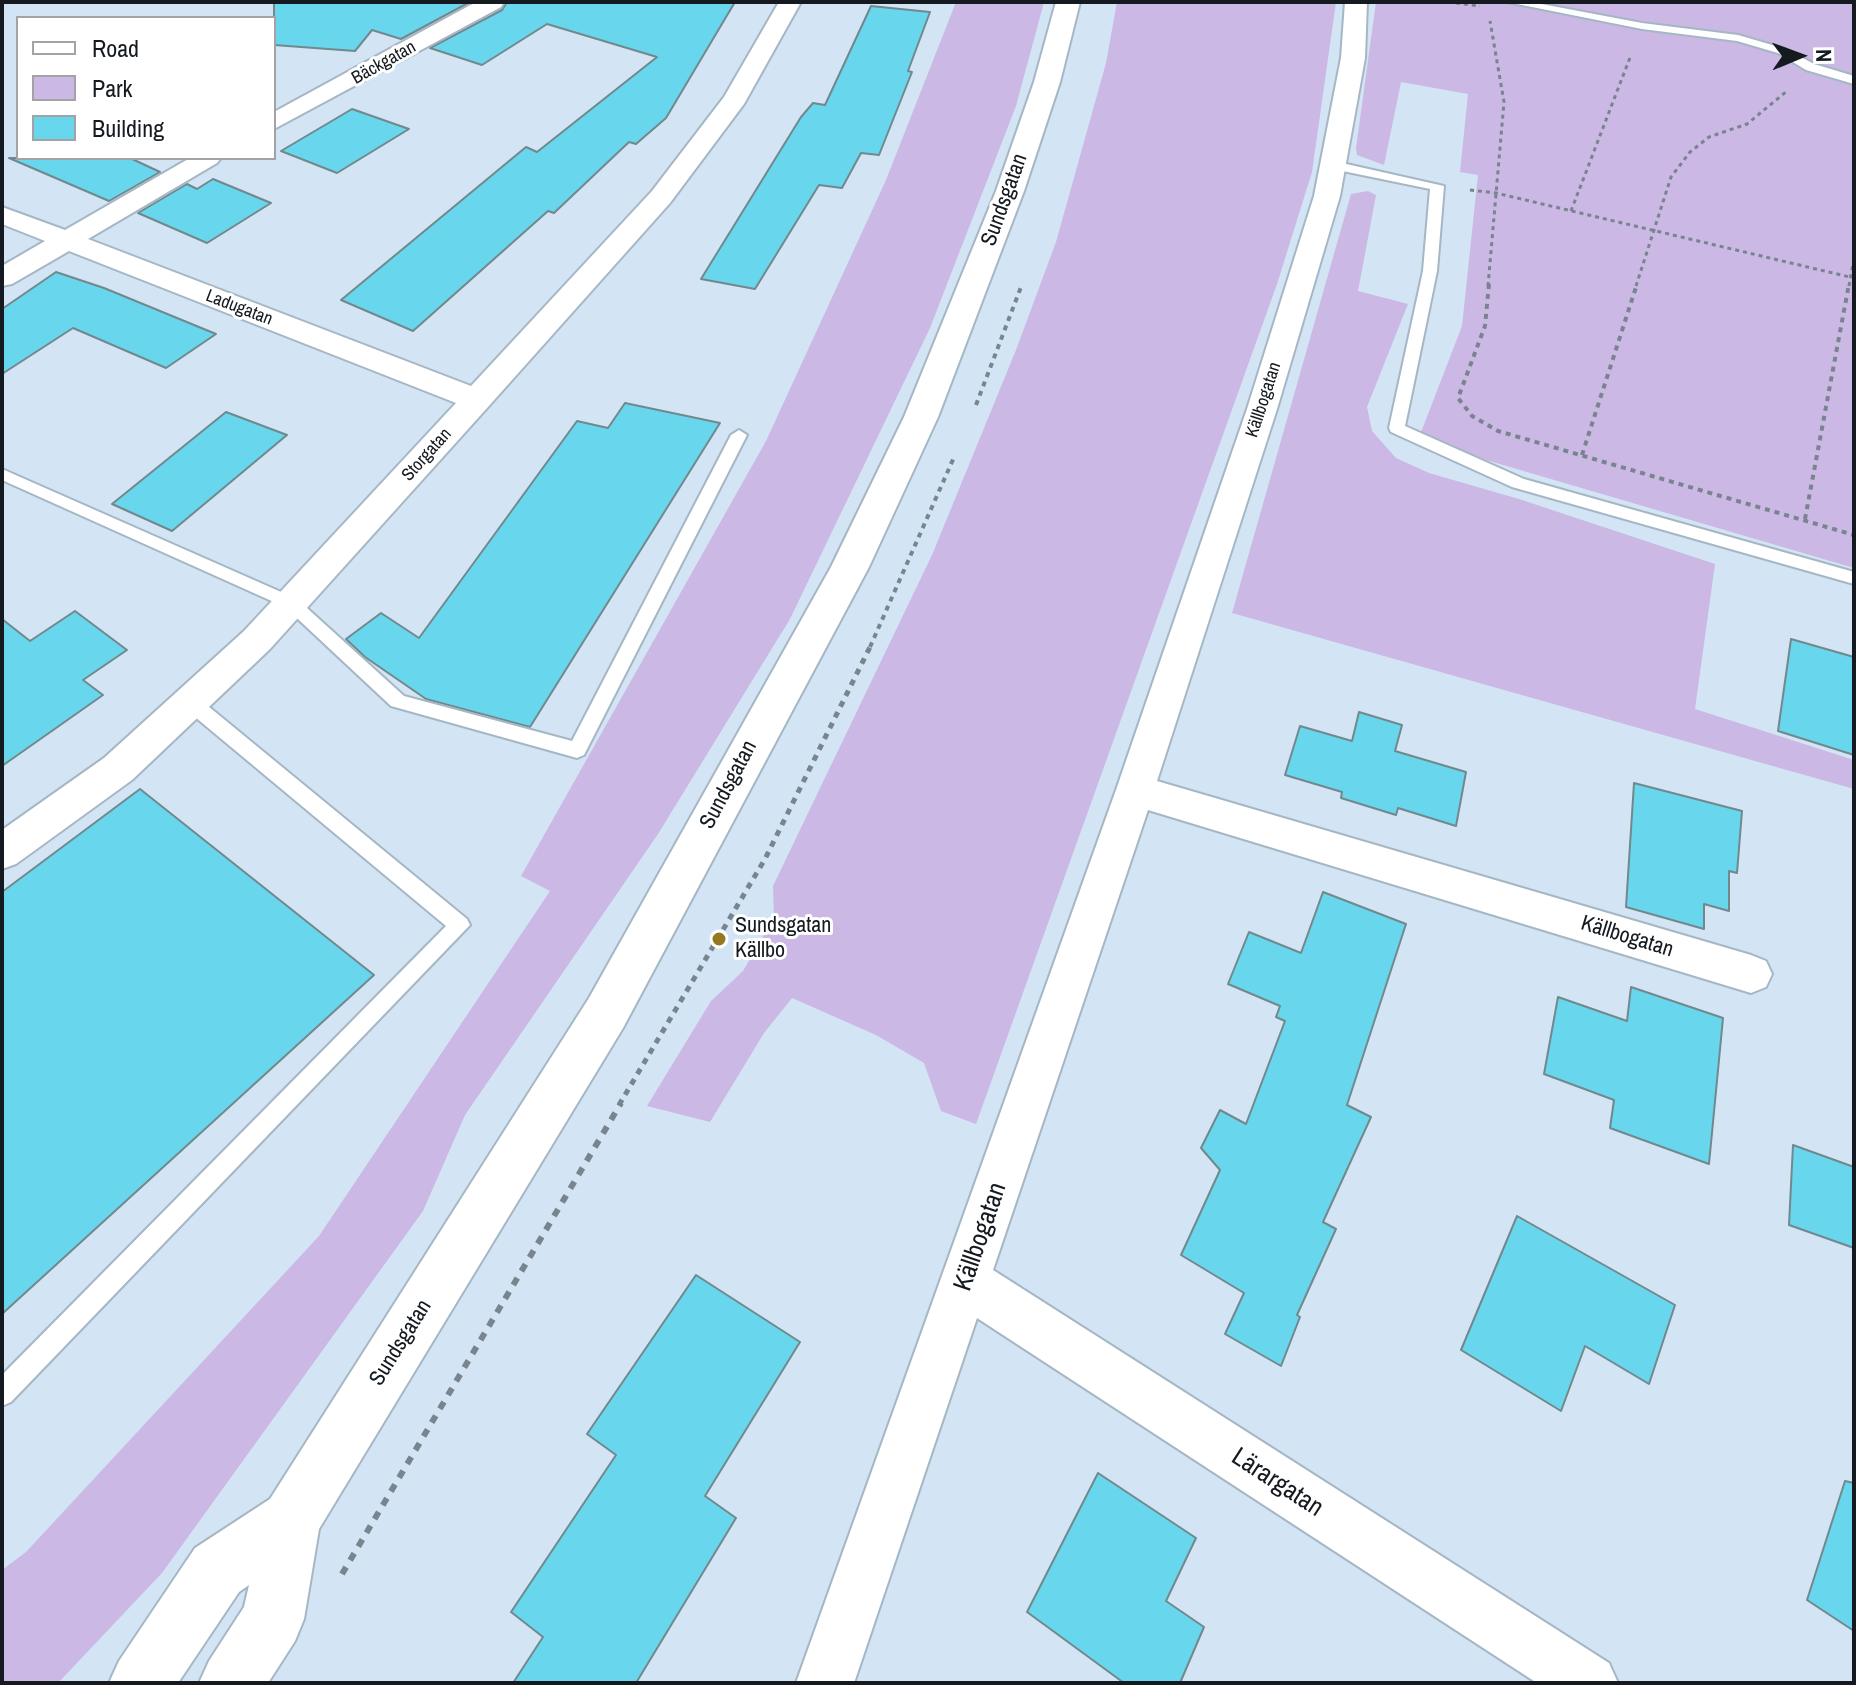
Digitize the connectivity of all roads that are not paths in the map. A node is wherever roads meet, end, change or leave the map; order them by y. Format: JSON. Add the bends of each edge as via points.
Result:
{"nodes":[{"id":1,"x":493,"y":2,"type":"edge"},
{"id":2,"x":790,"y":2,"type":"edge"},
{"id":3,"x":1068,"y":2,"type":"edge"},
{"id":4,"x":1356,"y":2,"type":"edge"},
{"id":5,"x":1513,"y":2,"type":"edge"},
{"id":6,"x":1854,"y":80,"type":"edge"},
{"id":7,"x":276,"y":121,"type":"edge"},
{"id":8,"x":205,"y":160,"type":"edge"},
{"id":9,"x":1333,"y":165,"type":"junction"},
{"id":10,"x":2,"y":215,"type":"edge"},
{"id":11,"x":65,"y":241,"type":"junction"},
{"id":12,"x":2,"y":278,"type":"edge"},
{"id":13,"x":477,"y":400,"type":"junction"},
{"id":14,"x":739,"y":435,"type":"dead end"},
{"id":15,"x":2,"y":474,"type":"edge"},
{"id":16,"x":1854,"y":578,"type":"edge"},
{"id":17,"x":291,"y":603,"type":"junction"},
{"id":18,"x":190,"y":702,"type":"junction"},
{"id":19,"x":1135,"y":790,"type":"junction"},
{"id":20,"x":2,"y":852,"type":"edge"},
{"id":21,"x":1751,"y":974,"type":"dead end"},
{"id":22,"x":966,"y":1282,"type":"junction"},
{"id":23,"x":2,"y":1393,"type":"edge"},
{"id":24,"x":291,"y":1520,"type":"junction"},
{"id":25,"x":141,"y":1683,"type":"edge"},
{"id":26,"x":231,"y":1683,"type":"edge"},
{"id":27,"x":825,"y":1683,"type":"edge"},
{"id":28,"x":1589,"y":1683,"type":"edge"}],
"edges":[{"from":1,"to":7,"type":"street","name":"Bäckgatan"},
{"from":2,"to":13,"type":"street","name":"Storgatan","via":[[735,99],[661,197]]},
{"from":3,"to":24,"type":"main road","name":"Sundsgatan","via":[[1010,191],[921,417],[850,567],[606,1013]]},
{"from":4,"to":9,"type":"street","name":"Källbogatan","via":[[1353,58]]},
{"from":5,"to":6,"type":"lane","via":[[1738,38]]},
{"from":8,"to":11,"type":"street"},
{"from":9,"to":16,"type":"lane","via":[[1437,186],[1430,271],[1397,428],[1518,483]]},
{"from":9,"to":19,"type":"street","name":"Källbogatan","via":[[1262,409]]},
{"from":10,"to":11,"type":"street","name":"Ladugatan"},
{"from":11,"to":12,"type":"street"},
{"from":11,"to":13,"type":"street","name":"Ladugatan"},
{"from":13,"to":17,"type":"street","name":"Storgatan"},
{"from":14,"to":17,"type":"lane","via":[[577,750],[398,701]]},
{"from":15,"to":17,"type":"lane"},
{"from":17,"to":18,"type":"street","name":"Storgatan"},
{"from":18,"to":20,"type":"street","name":"Storgatan","via":[[118,769]]},
{"from":18,"to":23,"type":"lane","via":[[460,925]]},
{"from":19,"to":21,"type":"street","name":"Källbogatan"},
{"from":19,"to":22,"type":"street","name":"Källbogatan"},
{"from":22,"to":27,"type":"street","name":"Källbogatan"},
{"from":22,"to":28,"type":"street","name":"Lärargatan"},
{"from":24,"to":25,"type":"main road","name":"Sundsgatan","via":[[217,1570]]},
{"from":24,"to":26,"type":"main road","name":"Sundsgatan","via":[[273,1619]]}]}
